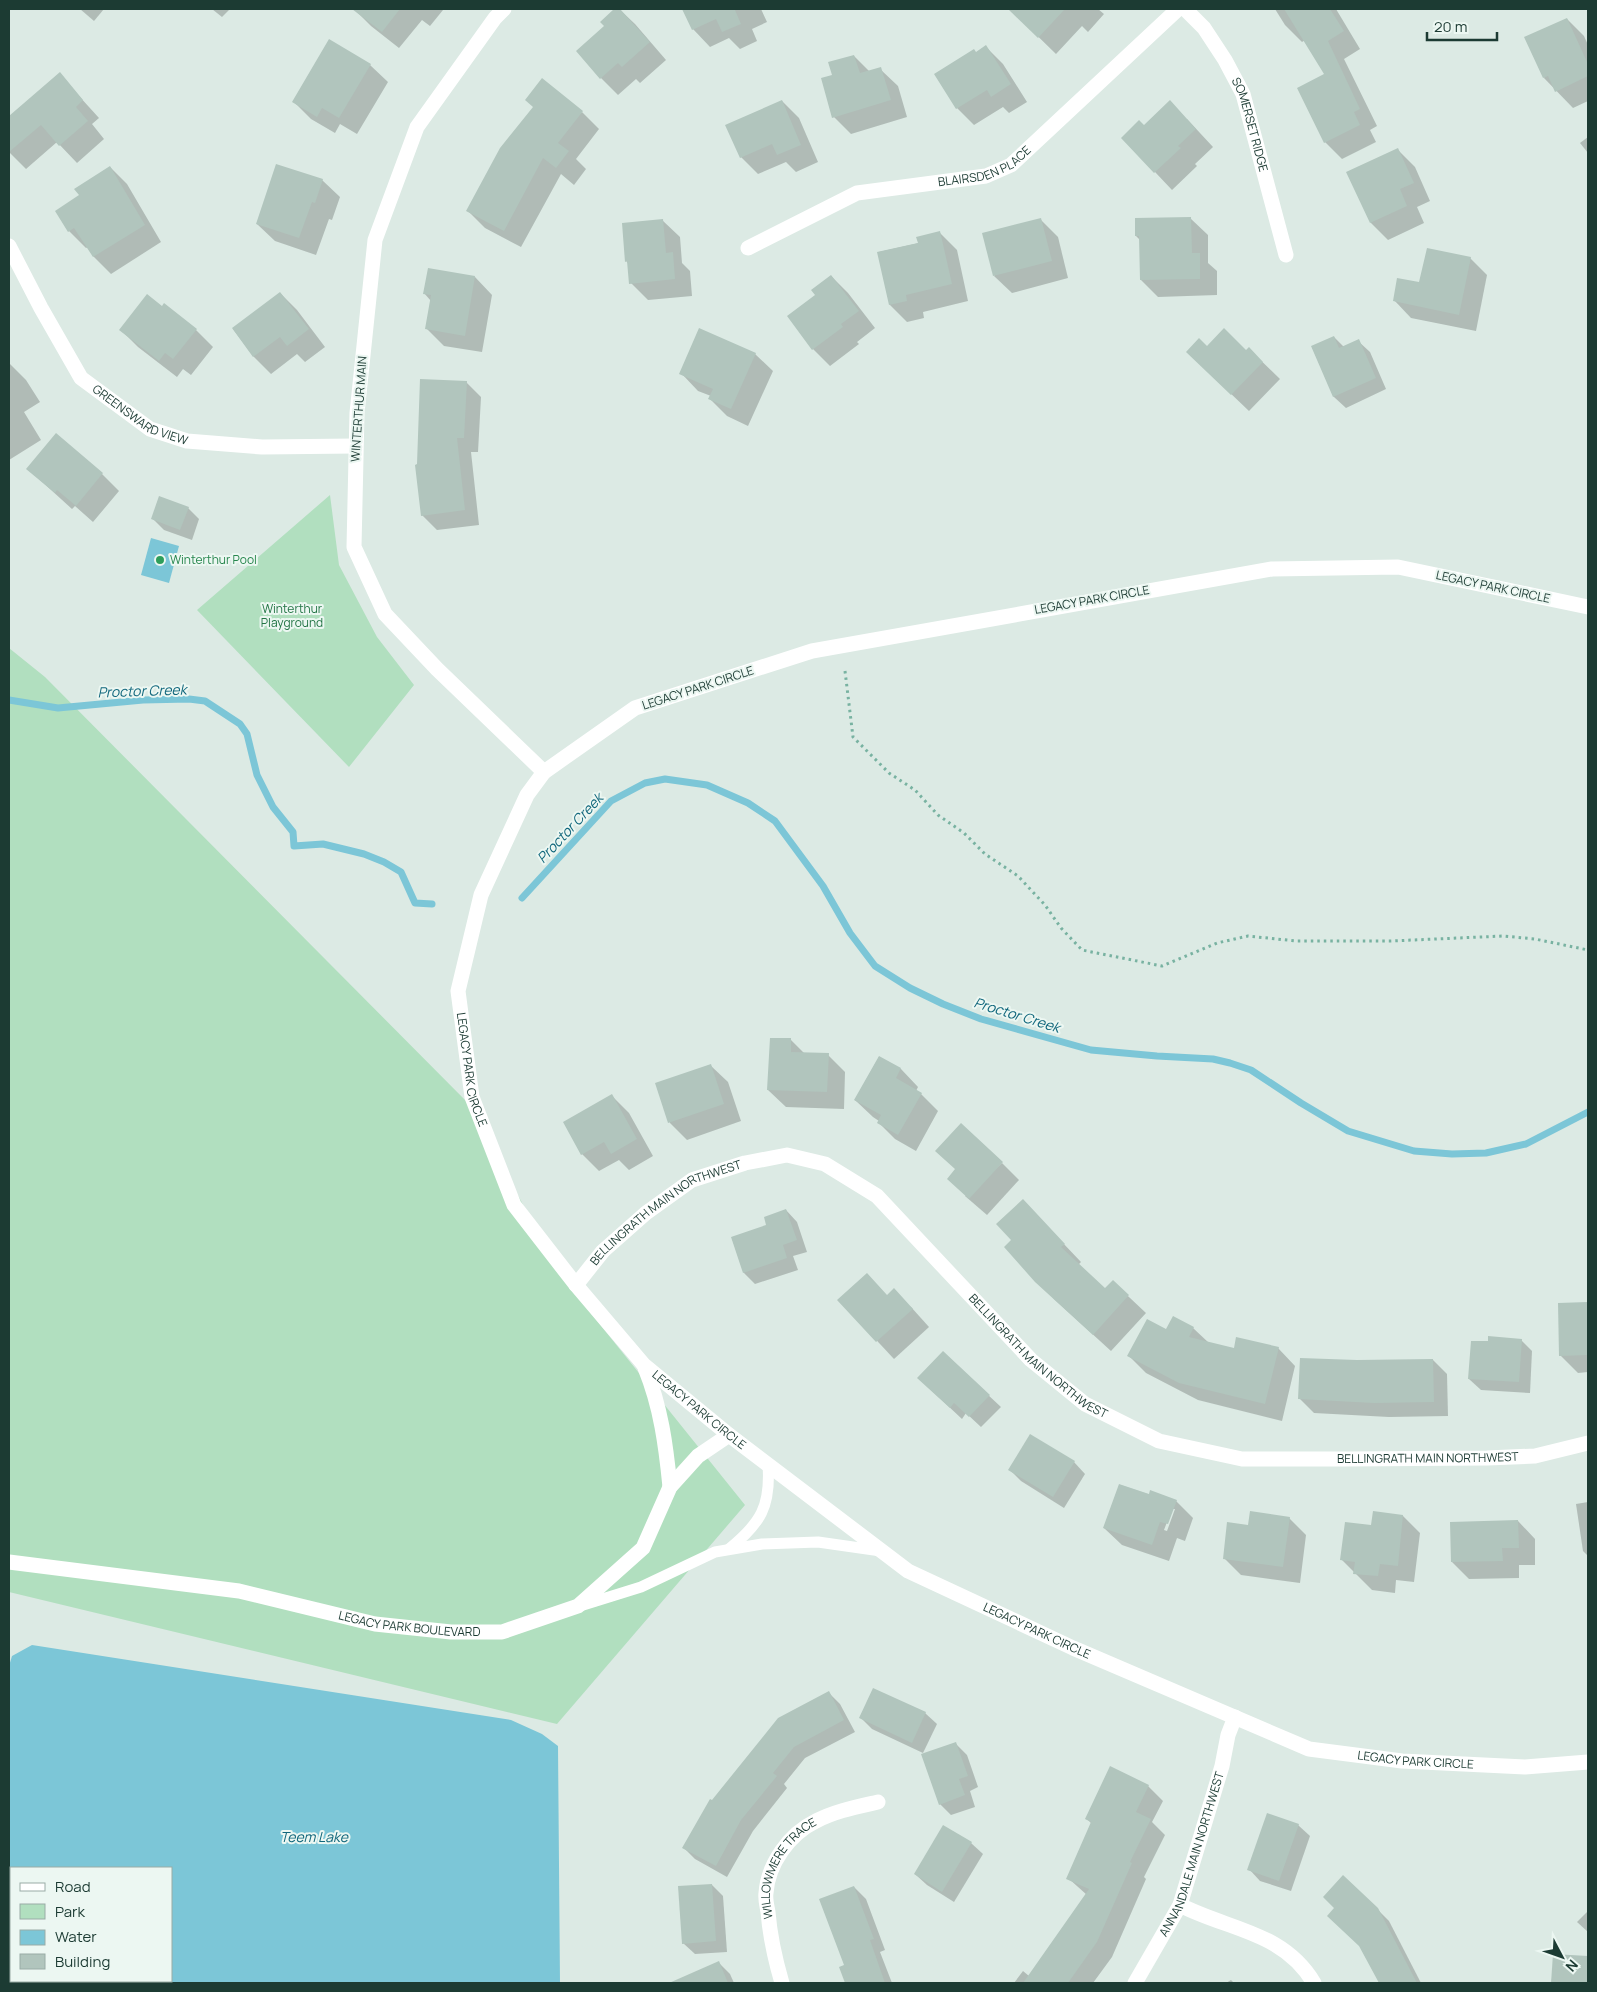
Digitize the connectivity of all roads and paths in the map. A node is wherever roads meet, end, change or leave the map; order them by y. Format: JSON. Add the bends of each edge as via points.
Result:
{"nodes":[{"id":1,"x":504,"y":9,"type":"edge"},
{"id":2,"x":1178,"y":9,"type":"edge"},
{"id":3,"x":1186,"y":9,"type":"edge"},
{"id":4,"x":9,"y":246,"type":"edge"},
{"id":5,"x":748,"y":248,"type":"dead end"},
{"id":6,"x":1286,"y":255,"type":"dead end"},
{"id":7,"x":355,"y":446,"type":"junction"},
{"id":8,"x":1588,"y":608,"type":"edge"},
{"id":9,"x":844,"y":672,"type":"dead end"},
{"id":10,"x":544,"y":772,"type":"junction"},
{"id":11,"x":1588,"y":950,"type":"edge"},
{"id":12,"x":576,"y":1285,"type":"junction"},
{"id":13,"x":644,"y":1365,"type":"junction"},
{"id":14,"x":729,"y":1435,"type":"junction"},
{"id":15,"x":1588,"y":1443,"type":"edge"},
{"id":16,"x":768,"y":1464,"type":"junction"},
{"id":17,"x":670,"y":1487,"type":"junction"},
{"id":18,"x":728,"y":1550,"type":"junction"},
{"id":19,"x":881,"y":1551,"type":"junction"},
{"id":20,"x":9,"y":1562,"type":"edge"},
{"id":21,"x":578,"y":1606,"type":"junction"},
{"id":22,"x":1235,"y":1717,"type":"junction"},
{"id":23,"x":1588,"y":1762,"type":"edge"},
{"id":24,"x":878,"y":1802,"type":"dead end"},
{"id":25,"x":1180,"y":1906,"type":"junction"},
{"id":26,"x":782,"y":1983,"type":"edge"},
{"id":27,"x":1135,"y":1983,"type":"edge"},
{"id":28,"x":1314,"y":1983,"type":"edge"}],
"edges":[{"from":1,"to":7,"type":"street","name":"WINTERTHUR MAIN","via":[[417,127],[375,240]]},
{"from":2,"to":5,"type":"street","name":"BLAIRSDEN PLACE","via":[[1011,165],[986,176],[857,194]]},
{"from":3,"to":6,"type":"street","name":"SOMERSET RIDGE","via":[[1204,28],[1243,94]]},
{"from":4,"to":7,"type":"street","name":"GREENSWARD VIEW","via":[[82,378],[150,429],[187,441],[252,446]]},
{"from":7,"to":10,"type":"street","name":"WINTERTHUR MAIN","via":[[354,547],[385,614]]},
{"from":8,"to":10,"type":"street","name":"LEGACY PARK CIRCLE","via":[[1398,567],[1272,569],[812,651],[635,708]]},
{"from":9,"to":11,"type":"path","via":[[853,737],[889,773],[915,790],[938,815],[964,833],[985,854],[1018,876],[1082,950],[1162,966],[1217,943],[1248,936],[1296,941],[1391,941],[1503,936]]},
{"from":10,"to":12,"type":"street","name":"LEGACY PARK CIRCLE","via":[[527,795],[481,895],[458,991],[472,1097],[514,1205]]},
{"from":12,"to":13,"type":"street","name":"LEGACY PARK CIRCLE"},
{"from":12,"to":15,"type":"street","name":"BELLINGRATH MAIN NORTHWEST","via":[[603,1251],[646,1213],[692,1180],[745,1163],[787,1155],[825,1164],[877,1196],[1031,1360],[1085,1404],[1159,1441],[1242,1459],[1535,1456]]},
{"from":13,"to":14,"type":"street","name":"LEGACY PARK CIRCLE"},
{"from":13,"to":17,"type":"street","via":[[665,1437]]},
{"from":14,"to":16,"type":"street","name":"LEGACY PARK CIRCLE"},
{"from":14,"to":17,"type":"street","name":"LEGACY PARK BOULEVARD","via":[[698,1456]]},
{"from":16,"to":18,"type":"lane","via":[[767,1501],[746,1535]]},
{"from":16,"to":19,"type":"street","name":"LEGACY PARK CIRCLE"},
{"from":17,"to":21,"type":"street","name":"LEGACY PARK BOULEVARD","via":[[643,1548]]},
{"from":18,"to":19,"type":"lane","via":[[762,1544],[818,1542]]},
{"from":18,"to":21,"type":"lane","via":[[715,1552],[641,1587]]},
{"from":19,"to":22,"type":"street","name":"LEGACY PARK CIRCLE","via":[[908,1571],[1072,1648]]},
{"from":20,"to":21,"type":"street","name":"LEGACY PARK BOULEVARD","via":[[239,1591],[375,1624],[450,1632],[502,1632]]},
{"from":22,"to":23,"type":"street","name":"LEGACY PARK CIRCLE","via":[[1309,1749],[1402,1761],[1525,1767]]},
{"from":22,"to":25,"type":"street","name":"ANNANDALE MAIN NORTHWEST"},
{"from":24,"to":26,"type":"street","name":"WILLOWMERE TRACE","via":[[842,1810],[814,1821],[788,1842],[779,1854],[766,1894],[771,1945]]},
{"from":25,"to":27,"type":"street","name":"ANNANDALE MAIN NORTHWEST"},
{"from":25,"to":28,"type":"street","via":[[1247,1930],[1292,1955]]}]}
